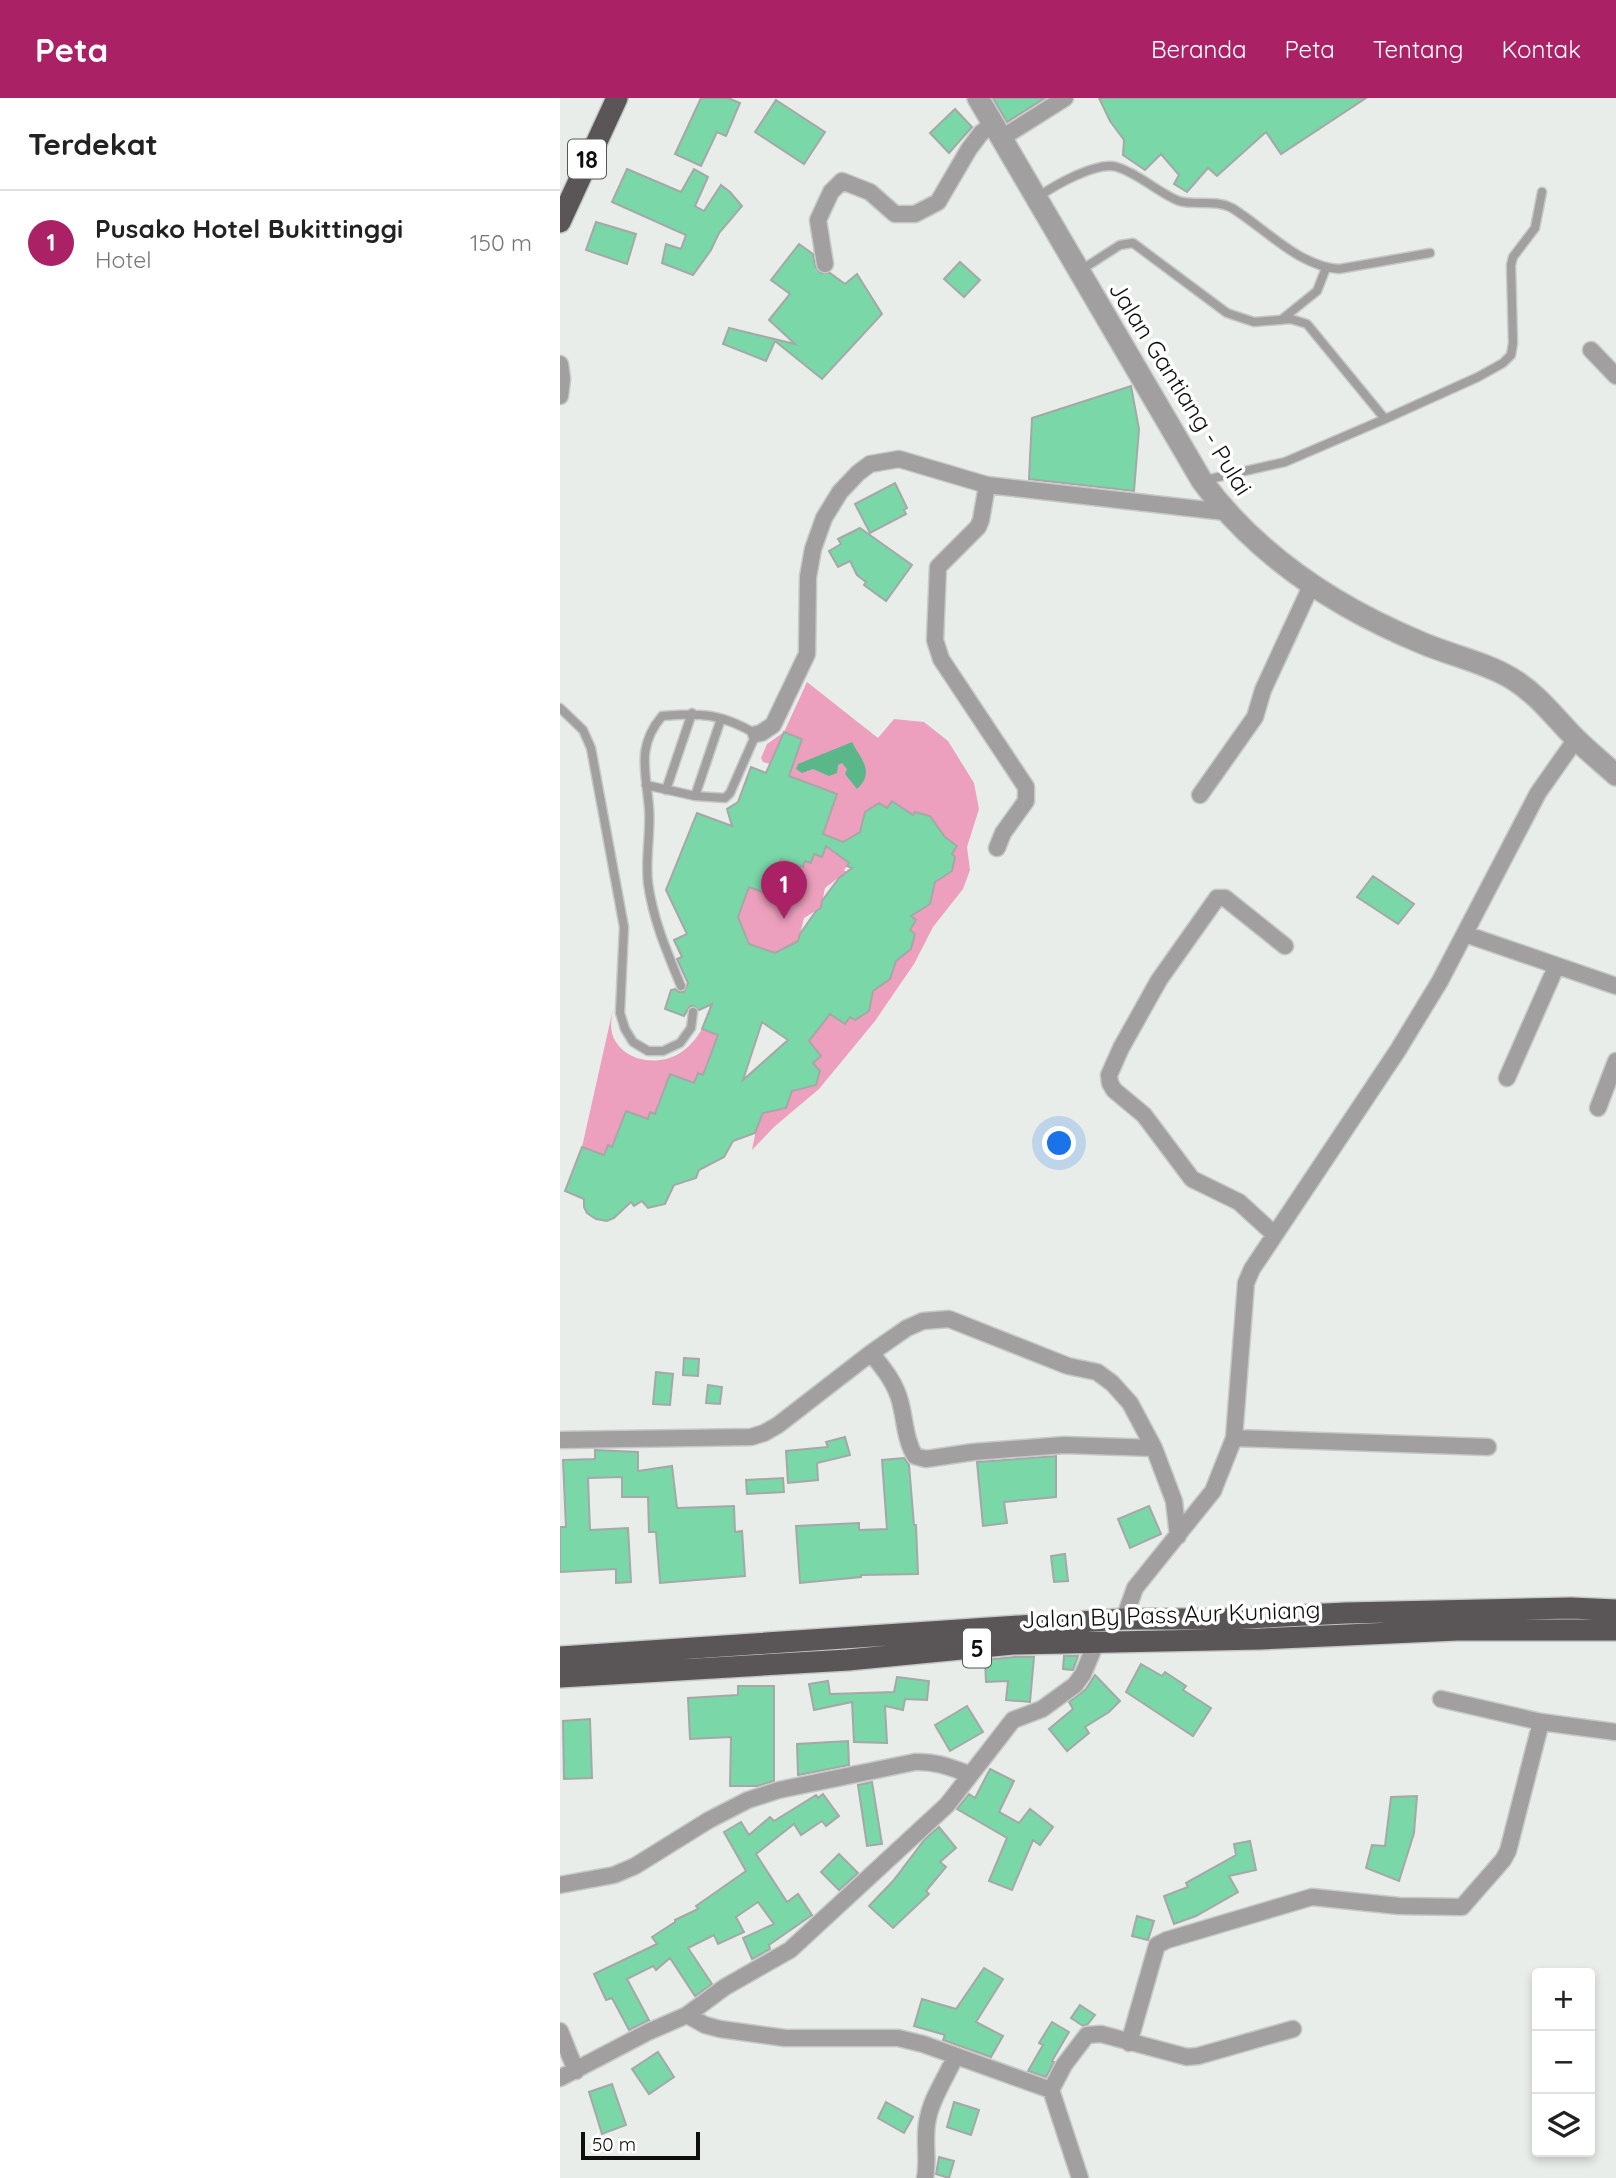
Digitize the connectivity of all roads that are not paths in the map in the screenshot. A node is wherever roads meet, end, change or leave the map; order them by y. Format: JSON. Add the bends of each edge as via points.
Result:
{"nodes":[{"id":1,"x":617,"y":98,"type":"edge"},
{"id":2,"x":978,"y":98,"type":"edge"},
{"id":3,"x":1065,"y":98,"type":"edge"},
{"id":4,"x":996,"y":132,"type":"junction"},
{"id":5,"x":1542,"y":192,"type":"dead end"},
{"id":6,"x":1036,"y":198,"type":"junction"},
{"id":7,"x":560,"y":222,"type":"edge"},
{"id":8,"x":1430,"y":253,"type":"dead end"},
{"id":9,"x":825,"y":264,"type":"dead end"},
{"id":10,"x":1326,"y":268,"type":"junction"},
{"id":11,"x":1078,"y":271,"type":"junction"},
{"id":12,"x":1281,"y":320,"type":"junction"},
{"id":13,"x":1591,"y":350,"type":"dead end"},
{"id":14,"x":560,"y":364,"type":"edge"},
{"id":15,"x":1616,"y":376,"type":"edge"},
{"id":16,"x":560,"y":396,"type":"edge"},
{"id":17,"x":1385,"y":419,"type":"junction"},
{"id":18,"x":1202,"y":481,"type":"junction"},
{"id":19,"x":987,"y":485,"type":"junction"},
{"id":20,"x":1225,"y":513,"type":"junction"},
{"id":21,"x":1312,"y":584,"type":"junction"},
{"id":22,"x":560,"y":708,"type":"edge"},
{"id":23,"x":692,"y":713,"type":"junction"},
{"id":24,"x":721,"y":719,"type":"junction"},
{"id":25,"x":756,"y":733,"type":"junction"},
{"id":26,"x":1576,"y":739,"type":"junction"},
{"id":27,"x":1616,"y":775,"type":"edge"},
{"id":28,"x":646,"y":785,"type":"junction"},
{"id":29,"x":666,"y":790,"type":"junction"},
{"id":30,"x":1200,"y":795,"type":"dead end"},
{"id":31,"x":695,"y":796,"type":"junction"},
{"id":32,"x":997,"y":848,"type":"dead end"},
{"id":33,"x":1465,"y":934,"type":"junction"},
{"id":34,"x":1285,"y":946,"type":"dead end"},
{"id":35,"x":1556,"y":967,"type":"junction"},
{"id":36,"x":681,"y":986,"type":"dead end"},
{"id":37,"x":1616,"y":986,"type":"edge"},
{"id":38,"x":693,"y":1012,"type":"dead end"},
{"id":39,"x":1616,"y":1061,"type":"edge"},
{"id":40,"x":1507,"y":1078,"type":"dead end"},
{"id":41,"x":1598,"y":1108,"type":"dead end"},
{"id":42,"x":1274,"y":1234,"type":"junction"},
{"id":43,"x":871,"y":1353,"type":"junction"},
{"id":44,"x":1234,"y":1438,"type":"junction"},
{"id":45,"x":560,"y":1440,"type":"edge"},
{"id":46,"x":1488,"y":1447,"type":"dead end"},
{"id":47,"x":1154,"y":1448,"type":"junction"},
{"id":48,"x":1178,"y":1536,"type":"junction"},
{"id":49,"x":1616,"y":1610,"type":"edge"},
{"id":50,"x":1346,"y":1613,"type":"junction"},
{"id":51,"x":1124,"y":1619,"type":"junction"},
{"id":52,"x":1392,"y":1623,"type":"junction"},
{"id":53,"x":1616,"y":1630,"type":"edge"},
{"id":54,"x":1344,"y":1636,"type":"junction"},
{"id":55,"x":1096,"y":1643,"type":"junction"},
{"id":56,"x":865,"y":1648,"type":"junction"},
{"id":57,"x":560,"y":1657,"type":"edge"},
{"id":58,"x":560,"y":1677,"type":"edge"},
{"id":59,"x":1441,"y":1699,"type":"dead end"},
{"id":60,"x":1541,"y":1721,"type":"junction"},
{"id":61,"x":1616,"y":1732,"type":"edge"},
{"id":62,"x":969,"y":1774,"type":"junction"},
{"id":63,"x":560,"y":1885,"type":"edge"},
{"id":64,"x":687,"y":2015,"type":"junction"},
{"id":65,"x":1293,"y":2029,"type":"dead end"},
{"id":66,"x":560,"y":2031,"type":"edge"},
{"id":67,"x":1129,"y":2043,"type":"junction"},
{"id":68,"x":956,"y":2057,"type":"junction"},
{"id":69,"x":576,"y":2071,"type":"junction"},
{"id":70,"x":560,"y":2078,"type":"edge"},
{"id":71,"x":1051,"y":2090,"type":"junction"},
{"id":72,"x":925,"y":2178,"type":"edge"},
{"id":73,"x":1080,"y":2178,"type":"edge"}],
"edges":[{"from":1,"to":7,"type":"highway","number":"18"},
{"from":2,"to":4,"type":"street","name":"Jalan Gantiang - Pulai"},
{"from":3,"to":4,"type":"street"},
{"from":4,"to":6,"type":"street","name":"Jalan Gantiang - Pulai"},
{"from":4,"to":9,"type":"street","via":[[981,133],[938,202],[915,214],[895,214],[870,192],[842,180],[818,220]]},
{"from":5,"to":17,"type":"lane","via":[[1535,228],[1511,265],[1511,355],[1478,377]]},
{"from":6,"to":10,"type":"lane","via":[[1057,184],[1100,167],[1116,166],[1180,201],[1220,202]]},
{"from":6,"to":11,"type":"street","name":"Jalan Gantiang - Pulai"},
{"from":8,"to":10,"type":"lane"},
{"from":10,"to":12,"type":"lane","via":[[1317,290]]},
{"from":11,"to":12,"type":"lane","via":[[1120,245],[1133,243],[1227,313],[1254,321]]},
{"from":11,"to":18,"type":"street","name":"Jalan Gantiang - Pulai"},
{"from":12,"to":17,"type":"lane","via":[[1307,324]]},
{"from":13,"to":15,"type":"street"},
{"from":14,"to":16,"type":"street"},
{"from":17,"to":18,"type":"lane","via":[[1285,462]]},
{"from":18,"to":20,"type":"street","name":"Jalan Gantiang - Pulai"},
{"from":19,"to":20,"type":"street"},
{"from":19,"to":25,"type":"street","via":[[900,459],[870,464],[840,492],[813,549],[807,654],[773,725]]},
{"from":19,"to":32,"type":"street","via":[[978,527],[939,567],[936,640],[941,659],[1026,787],[1026,801]]},
{"from":20,"to":21,"type":"street","name":"Jalan Gantiang - Pulai","via":[[1262,549]]},
{"from":21,"to":26,"type":"street","name":"Jalan Gantiang - Pulai","via":[[1421,643],[1508,676],[1535,694]]},
{"from":21,"to":30,"type":"street","via":[[1255,717]]},
{"from":22,"to":38,"type":"lane","via":[[583,730],[591,748],[624,927],[620,1013],[625,1029],[632,1042],[648,1051],[663,1051],[680,1044],[691,1028]]},
{"from":23,"to":24,"type":"lane"},
{"from":23,"to":28,"type":"lane","via":[[662,716],[652,727],[645,747]]},
{"from":23,"to":29,"type":"lane"},
{"from":24,"to":25,"type":"lane"},
{"from":24,"to":31,"type":"lane"},
{"from":25,"to":31,"type":"lane","via":[[730,793],[717,799]]},
{"from":26,"to":27,"type":"street","name":"Jalan Gantiang - Pulai"},
{"from":26,"to":33,"type":"street","via":[[1538,793]]},
{"from":28,"to":29,"type":"lane"},
{"from":28,"to":36,"type":"lane","via":[[648,882],[658,934]]},
{"from":29,"to":31,"type":"lane"},
{"from":33,"to":35,"type":"street"},
{"from":33,"to":42,"type":"street","via":[[1398,1051]]},
{"from":34,"to":42,"type":"street","via":[[1225,898],[1217,898],[1159,980],[1109,1075],[1114,1090],[1144,1115],[1192,1179],[1239,1202]]},
{"from":35,"to":37,"type":"street"},
{"from":35,"to":40,"type":"street"},
{"from":39,"to":41,"type":"street"},
{"from":42,"to":44,"type":"street","via":[[1246,1283]]},
{"from":43,"to":45,"type":"street","via":[[778,1425],[758,1435]]},
{"from":43,"to":47,"type":"street","via":[[923,1321],[949,1319],[1068,1366],[1097,1372],[1130,1403]]},
{"from":43,"to":47,"type":"street","via":[[893,1381],[910,1449],[926,1460],[1064,1445]]},
{"from":44,"to":46,"type":"street"},
{"from":44,"to":48,"type":"street","via":[[1213,1491]]},
{"from":47,"to":48,"type":"street","via":[[1174,1501]]},
{"from":48,"to":51,"type":"street","via":[[1135,1588]]},
{"from":49,"to":52,"type":"highway","name":"Jalan By Pass Aur Kuniang","via":[[1571,1608]]},
{"from":50,"to":51,"type":"highway","name":"Jalan By Pass Aur Kuniang","number":"5"},
{"from":50,"to":52,"type":"highway","name":"Jalan By Pass Aur Kuniang","number":"5"},
{"from":50,"to":54,"type":"highway"},
{"from":51,"to":56,"type":"highway","name":"Jalan By Pass Aur Kuniang","number":"5","via":[[963,1628]]},
{"from":52,"to":53,"type":"highway","name":"Jalan By Pass Aur Kuniang","via":[[1457,1630]]},
{"from":52,"to":54,"type":"highway","name":"Jalan By Pass Aur Kuniang","number":"5"},
{"from":54,"to":55,"type":"highway","name":"Jalan By Pass Aur Kuniang","number":"5"},
{"from":55,"to":56,"type":"highway","name":"Jalan By Pass Aur Kuniang","number":"5"},
{"from":55,"to":62,"type":"street","via":[[1075,1685],[1042,1709],[1013,1720]]},
{"from":56,"to":57,"type":"highway","name":"Jalan By Pass Aur Kuniang","number":"5"},
{"from":56,"to":58,"type":"highway","name":"Jalan By Pass Aur Kuniang","number":"5"},
{"from":59,"to":60,"type":"street"},
{"from":60,"to":61,"type":"street"},
{"from":60,"to":67,"type":"street","via":[[1508,1851],[1462,1907],[1312,1897],[1167,1940],[1157,1945]]},
{"from":62,"to":63,"type":"street","via":[[944,1764],[915,1762],[779,1790],[709,1820],[635,1866],[614,1875]]},
{"from":62,"to":64,"type":"street","via":[[947,1805],[798,1944]]},
{"from":64,"to":68,"type":"street","via":[[720,2029],[785,2038],[898,2038]]},
{"from":64,"to":69,"type":"street"},
{"from":65,"to":67,"type":"street","via":[[1187,2057]]},
{"from":66,"to":69,"type":"street"},
{"from":67,"to":71,"type":"street","via":[[1101,2034],[1087,2035]]},
{"from":68,"to":71,"type":"street"},
{"from":68,"to":72,"type":"street","via":[[928,2115]]},
{"from":69,"to":70,"type":"street"},
{"from":71,"to":73,"type":"street"}]}
